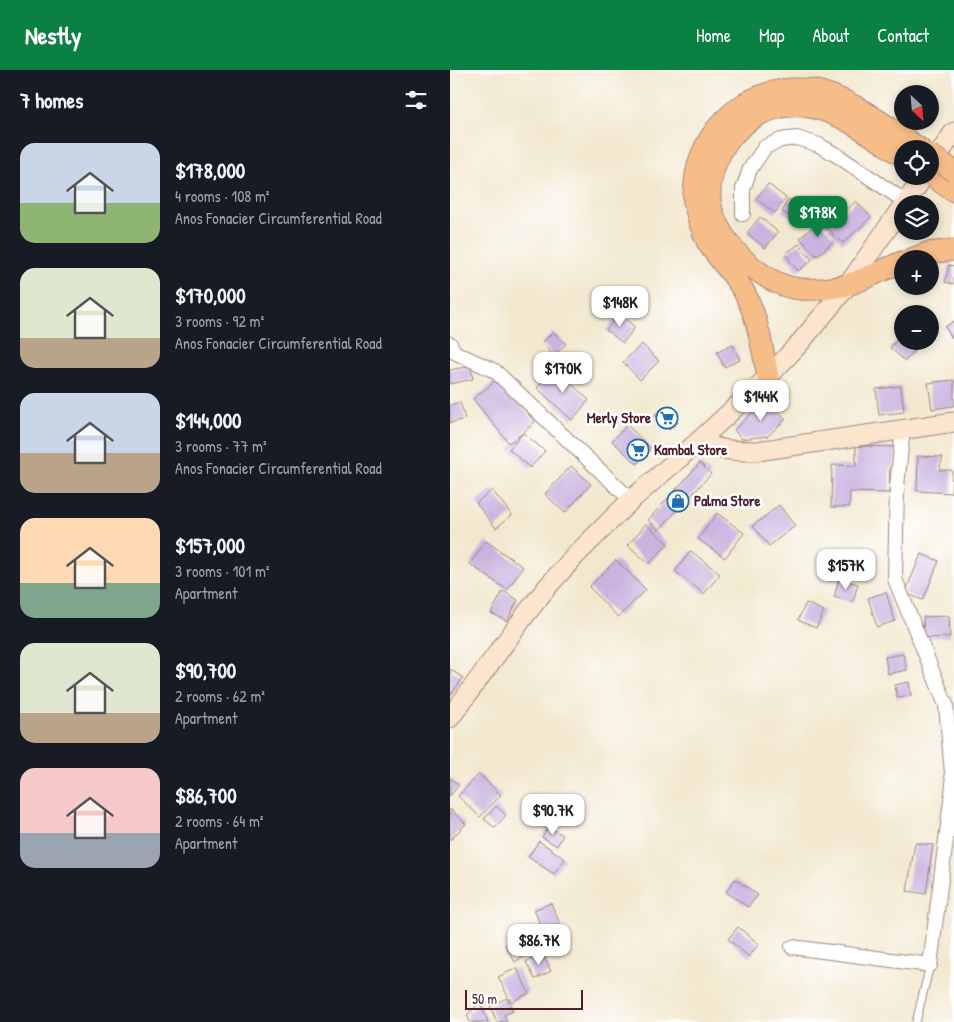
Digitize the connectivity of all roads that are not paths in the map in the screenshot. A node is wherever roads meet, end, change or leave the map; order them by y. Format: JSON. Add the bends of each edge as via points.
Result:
{"nodes":[{"id":1,"x":954,"y":132,"type":"edge"},
{"id":2,"x":902,"y":140,"type":"edge"},
{"id":3,"x":939,"y":154,"type":"edge"},
{"id":4,"x":939,"y":163,"type":"edge"},
{"id":5,"x":954,"y":171,"type":"edge"},
{"id":6,"x":939,"y":181,"type":"edge"},
{"id":7,"x":954,"y":191,"type":"edge"},
{"id":8,"x":894,"y":197,"type":"edge"},
{"id":9,"x":743,"y":214,"type":"dead end"},
{"id":10,"x":894,"y":218,"type":"edge"},
{"id":11,"x":954,"y":250,"type":"edge"},
{"id":12,"x":939,"y":252,"type":"edge"},
{"id":13,"x":727,"y":253,"type":"junction"},
{"id":14,"x":894,"y":265,"type":"edge"},
{"id":15,"x":848,"y":285,"type":"junction"},
{"id":16,"x":450,"y":344,"type":"edge"},
{"id":17,"x":768,"y":377,"type":"junction"},
{"id":18,"x":954,"y":422,"type":"edge"},
{"id":19,"x":903,"y":429,"type":"junction"},
{"id":20,"x":698,"y":441,"type":"junction"},
{"id":21,"x":631,"y":500,"type":"junction"},
{"id":22,"x":450,"y":718,"type":"edge"},
{"id":23,"x":792,"y":947,"type":"dead end"},
{"id":24,"x":930,"y":965,"type":"junction"},
{"id":25,"x":916,"y":1022,"type":"edge"}],
"edges":[{"from":1,"to":3,"type":"main road"},
{"from":2,"to":13,"type":"main road","via":[[860,109],[834,96],[812,90],[790,89],[769,93],[733,112],[718,126],[706,145],[698,165],[694,202],[708,242]]},
{"from":4,"to":5,"type":"main road","bridge":true},
{"from":6,"to":7,"type":"main road"},
{"from":8,"to":9,"type":"street","via":[[838,156],[798,138],[781,140],[765,147],[750,169],[743,189]]},
{"from":10,"to":15,"type":"main road"},
{"from":11,"to":12,"type":"main road"},
{"from":13,"to":15,"type":"main road","via":[[746,261],[760,274],[786,287],[802,289]]},
{"from":13,"to":17,"type":"main road","via":[[732,274],[750,306]]},
{"from":14,"to":15,"type":"main road"},
{"from":15,"to":17,"type":"main road"},
{"from":16,"to":21,"type":"street","via":[[454,352],[495,371]]},
{"from":17,"to":20,"type":"main road"},
{"from":18,"to":19,"type":"main road"},
{"from":19,"to":20,"type":"main road","via":[[757,451],[728,450]]},
{"from":19,"to":24,"type":"street","via":[[897,486],[895,579],[946,705],[953,785]]},
{"from":20,"to":21,"type":"main road"},
{"from":21,"to":22,"type":"main road","via":[[548,586]]},
{"from":23,"to":24,"type":"street"},
{"from":24,"to":25,"type":"lane"}]}
